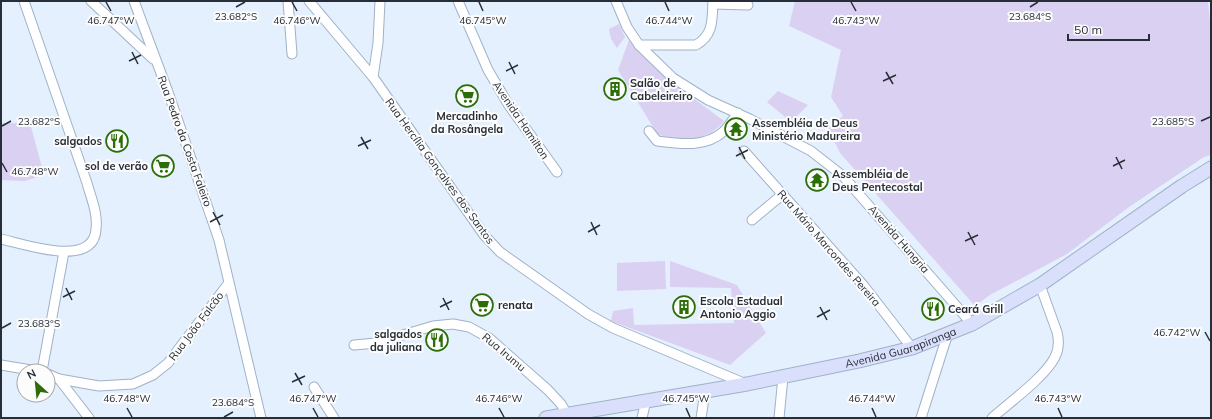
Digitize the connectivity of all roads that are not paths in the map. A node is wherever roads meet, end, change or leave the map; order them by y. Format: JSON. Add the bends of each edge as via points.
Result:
{"nodes":[{"id":1,"x":24,"y":1,"type":"edge"},
{"id":2,"x":91,"y":1,"type":"edge"},
{"id":3,"x":134,"y":1,"type":"edge"},
{"id":4,"x":288,"y":1,"type":"edge"},
{"id":5,"x":309,"y":1,"type":"edge"},
{"id":6,"x":380,"y":1,"type":"edge"},
{"id":7,"x":458,"y":1,"type":"edge"},
{"id":8,"x":616,"y":1,"type":"edge"},
{"id":9,"x":713,"y":3,"type":"edge"},
{"id":10,"x":748,"y":6,"type":"dead end"},
{"id":11,"x":639,"y":45,"type":"junction"},
{"id":12,"x":292,"y":54,"type":"dead end"},
{"id":13,"x":155,"y":61,"type":"junction"},
{"id":14,"x":373,"y":77,"type":"junction"},
{"id":15,"x":738,"y":113,"type":"junction"},
{"id":16,"x":649,"y":131,"type":"dead end"},
{"id":17,"x":744,"y":151,"type":"dead end"},
{"id":18,"x":1211,"y":168,"type":"edge"},
{"id":19,"x":557,"y":172,"type":"dead end"},
{"id":20,"x":783,"y":194,"type":"junction"},
{"id":21,"x":752,"y":220,"type":"dead end"},
{"id":22,"x":1,"y":239,"type":"edge"},
{"id":23,"x":64,"y":252,"type":"junction"},
{"id":24,"x":228,"y":284,"type":"junction"},
{"id":25,"x":1040,"y":285,"type":"junction"},
{"id":26,"x":972,"y":324,"type":"junction"},
{"id":27,"x":948,"y":334,"type":"junction"},
{"id":28,"x":354,"y":345,"type":"dead end"},
{"id":29,"x":912,"y":348,"type":"junction"},
{"id":30,"x":43,"y":363,"type":"edge"},
{"id":31,"x":1,"y":365,"type":"edge"},
{"id":32,"x":16,"y":368,"type":"edge"},
{"id":33,"x":783,"y":377,"type":"junction"},
{"id":34,"x":56,"y":378,"type":"edge"},
{"id":35,"x":59,"y":379,"type":"junction"},
{"id":36,"x":747,"y":384,"type":"junction"},
{"id":37,"x":314,"y":387,"type":"dead end"},
{"id":38,"x":705,"y":392,"type":"junction"},
{"id":39,"x":646,"y":400,"type":"junction"},
{"id":40,"x":567,"y":414,"type":"junction"},
{"id":41,"x":89,"y":418,"type":"edge"},
{"id":42,"x":261,"y":418,"type":"edge"},
{"id":43,"x":334,"y":418,"type":"edge"},
{"id":44,"x":546,"y":418,"type":"edge"},
{"id":45,"x":642,"y":418,"type":"edge"},
{"id":46,"x":701,"y":418,"type":"edge"},
{"id":47,"x":779,"y":418,"type":"edge"},
{"id":48,"x":921,"y":418,"type":"edge"},
{"id":49,"x":992,"y":418,"type":"edge"}],
"edges":[{"from":1,"to":23,"type":"street","via":[[95,211],[95,238],[76,252]]},
{"from":2,"to":13,"type":"street"},
{"from":3,"to":13,"type":"street","name":"Rua Pedro da Costa Faleiro"},
{"from":4,"to":12,"type":"street"},
{"from":5,"to":14,"type":"street","name":"Rua Hercília Gonçalves dos Santos"},
{"from":6,"to":14,"type":"street"},
{"from":7,"to":19,"type":"street","name":"Avenida Hamilton","via":[[500,91]]},
{"from":8,"to":11,"type":"street","name":"Avenida Hungria"},
{"from":9,"to":10,"type":"street"},
{"from":9,"to":11,"type":"street","via":[[710,30],[703,42],[696,45]]},
{"from":11,"to":15,"type":"street","name":"Avenida Hungria","via":[[673,78],[690,90]]},
{"from":13,"to":24,"type":"street","name":"Rua Pedro da Costa Faleiro","via":[[210,212]]},
{"from":14,"to":36,"type":"street","name":"Rua Hercília Gonçalves dos Santos","via":[[484,235],[500,252],[588,314],[614,328]]},
{"from":15,"to":16,"type":"street","via":[[724,131],[703,142],[680,144],[657,141]]},
{"from":15,"to":26,"type":"street","name":"Avenida Hungria","via":[[811,151],[843,176]]},
{"from":17,"to":20,"type":"street","name":"Rua Mário Marcondes Pereira"},
{"from":18,"to":25,"type":"main road","name":"Avenida Guarapiranga"},
{"from":20,"to":21,"type":"street"},
{"from":20,"to":29,"type":"street","name":"Rua Mário Marcondes Pereira","via":[[864,286]]},
{"from":22,"to":23,"type":"street"},
{"from":23,"to":30,"type":"street"},
{"from":24,"to":35,"type":"street","name":"Rua João Falcão","via":[[168,363],[153,375],[133,384],[115,386]]},
{"from":24,"to":42,"type":"street","name":"Rua Pedro da Costa Faleiro"},
{"from":25,"to":26,"type":"main road","name":"Avenida Guarapiranga"},
{"from":25,"to":49,"type":"street","via":[[1059,339],[1055,356],[1046,369]]},
{"from":26,"to":27,"type":"main road","name":"Avenida Guarapiranga"},
{"from":27,"to":29,"type":"main road","name":"Avenida Guarapiranga"},
{"from":27,"to":48,"type":"street"},
{"from":28,"to":40,"type":"street","name":"Rua Irumu","via":[[376,342],[433,326],[453,324],[469,327],[489,338],[548,390]]},
{"from":29,"to":33,"type":"main road","name":"Avenida Guarapiranga"},
{"from":31,"to":32,"type":"street"},
{"from":33,"to":36,"type":"main road","name":"Avenida Guarapiranga"},
{"from":33,"to":47,"type":"street"},
{"from":34,"to":35,"type":"street","name":"Rua João Falcão"},
{"from":35,"to":41,"type":"street"},
{"from":36,"to":38,"type":"main road","name":"Avenida Guarapiranga"},
{"from":37,"to":43,"type":"street"},
{"from":38,"to":39,"type":"main road","name":"Avenida Guarapiranga"},
{"from":38,"to":46,"type":"street"},
{"from":39,"to":40,"type":"main road","name":"Avenida Guarapiranga"},
{"from":39,"to":45,"type":"street"},
{"from":40,"to":44,"type":"main road","name":"Avenida Guarapiranga"}]}
